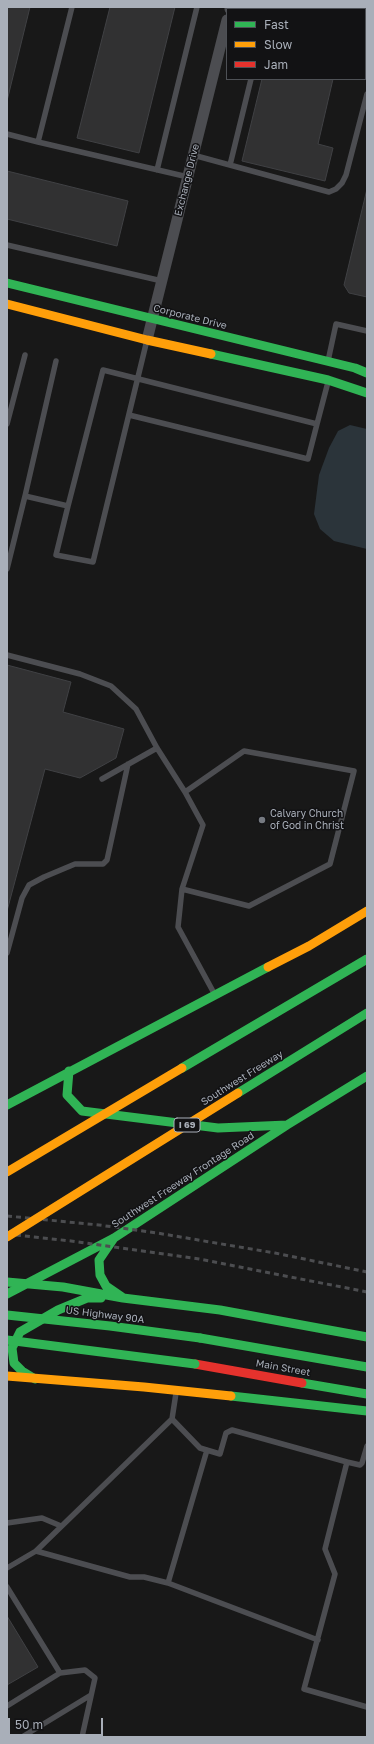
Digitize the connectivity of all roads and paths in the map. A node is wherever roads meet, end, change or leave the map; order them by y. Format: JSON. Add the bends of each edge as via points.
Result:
{"nodes":[{"id":1,"x":72,"y":7,"type":"edge"},
{"id":2,"x":197,"y":7,"type":"edge"},
{"id":3,"x":226,"y":24,"type":"edge"},
{"id":4,"x":251,"y":80,"type":"edge"},
{"id":5,"x":367,"y":94,"type":"edge"},
{"id":6,"x":7,"y":134,"type":"edge"},
{"id":7,"x":38,"y":142,"type":"junction"},
{"id":8,"x":193,"y":155,"type":"junction"},
{"id":9,"x":230,"y":165,"type":"junction"},
{"id":10,"x":157,"y":170,"type":"junction"},
{"id":11,"x":188,"y":177,"type":"junction"},
{"id":12,"x":7,"y":245,"type":"edge"},
{"id":13,"x":162,"y":281,"type":"junction"},
{"id":14,"x":7,"y":283,"type":"edge"},
{"id":15,"x":7,"y":304,"type":"edge"},
{"id":16,"x":152,"y":319,"type":"junction"},
{"id":17,"x":367,"y":331,"type":"edge"},
{"id":18,"x":147,"y":340,"type":"junction"},
{"id":19,"x":25,"y":355,"type":"dead end"},
{"id":20,"x":56,"y":361,"type":"dead end"},
{"id":21,"x":328,"y":362,"type":"junction"},
{"id":22,"x":367,"y":373,"type":"edge"},
{"id":23,"x":137,"y":379,"type":"junction"},
{"id":24,"x":328,"y":380,"type":"junction"},
{"id":25,"x":367,"y":393,"type":"edge"},
{"id":26,"x":129,"y":415,"type":"junction"},
{"id":27,"x":7,"y":424,"type":"edge"},
{"id":28,"x":317,"y":424,"type":"junction"},
{"id":29,"x":25,"y":496,"type":"junction"},
{"id":30,"x":68,"y":506,"type":"junction"},
{"id":31,"x":7,"y":569,"type":"edge"},
{"id":32,"x":7,"y":655,"type":"edge"},
{"id":33,"x":157,"y":748,"type":"junction"},
{"id":34,"x":128,"y":764,"type":"junction"},
{"id":35,"x":102,"y":779,"type":"dead end"},
{"id":36,"x":185,"y":792,"type":"junction"},
{"id":37,"x":182,"y":889,"type":"junction"},
{"id":38,"x":367,"y":911,"type":"edge"},
{"id":39,"x":7,"y":953,"type":"edge"},
{"id":40,"x":367,"y":959,"type":"edge"},
{"id":41,"x":215,"y":995,"type":"junction"},
{"id":42,"x":367,"y":1013,"type":"edge"},
{"id":43,"x":69,"y":1071,"type":"junction"},
{"id":44,"x":367,"y":1076,"type":"edge"},
{"id":45,"x":7,"y":1105,"type":"edge"},
{"id":46,"x":287,"y":1125,"type":"junction"},
{"id":47,"x":7,"y":1172,"type":"edge"},
{"id":48,"x":7,"y":1237,"type":"edge"},
{"id":49,"x":114,"y":1238,"type":"junction"},
{"id":50,"x":7,"y":1282,"type":"edge"},
{"id":51,"x":26,"y":1284,"type":"junction"},
{"id":52,"x":7,"y":1294,"type":"edge"},
{"id":53,"x":123,"y":1298,"type":"junction"},
{"id":54,"x":7,"y":1315,"type":"edge"},
{"id":55,"x":367,"y":1337,"type":"edge"},
{"id":56,"x":200,"y":1338,"type":"joint"},
{"id":57,"x":7,"y":1340,"type":"edge"},
{"id":58,"x":367,"y":1367,"type":"edge"},
{"id":59,"x":7,"y":1376,"type":"edge"},
{"id":60,"x":36,"y":1379,"type":"junction"},
{"id":61,"x":176,"y":1391,"type":"junction"},
{"id":62,"x":367,"y":1394,"type":"edge"},
{"id":63,"x":367,"y":1411,"type":"edge"},
{"id":64,"x":172,"y":1419,"type":"junction"},
{"id":65,"x":367,"y":1446,"type":"edge"},
{"id":66,"x":207,"y":1450,"type":"junction"},
{"id":67,"x":347,"y":1462,"type":"junction"},
{"id":68,"x":7,"y":1523,"type":"edge"},
{"id":69,"x":61,"y":1526,"type":"junction"},
{"id":70,"x":36,"y":1551,"type":"junction"},
{"id":71,"x":7,"y":1568,"type":"edge"},
{"id":72,"x":168,"y":1583,"type":"junction"},
{"id":73,"x":7,"y":1587,"type":"edge"},
{"id":74,"x":318,"y":1640,"type":"junction"},
{"id":75,"x":60,"y":1673,"type":"junction"},
{"id":76,"x":91,"y":1695,"type":"junction"},
{"id":77,"x":7,"y":1706,"type":"edge"},
{"id":78,"x":367,"y":1707,"type":"edge"},
{"id":79,"x":22,"y":1737,"type":"edge"},
{"id":80,"x":82,"y":1737,"type":"edge"}],
"edges":[{"from":1,"to":7,"type":"lane"},
{"from":2,"to":10,"type":"lane"},
{"from":3,"to":8,"type":"street","name":"Exchange Drive"},
{"from":4,"to":9,"type":"lane"},
{"from":5,"to":9,"type":"lane","via":[[346,175],[336,189],[329,192]]},
{"from":6,"to":7,"type":"lane"},
{"from":7,"to":10,"type":"lane"},
{"from":8,"to":9,"type":"lane"},
{"from":8,"to":11,"type":"street","name":"Exchange Drive"},
{"from":10,"to":11,"type":"lane"},
{"from":11,"to":13,"type":"street","name":"Exchange Drive"},
{"from":12,"to":13,"type":"lane"},
{"from":13,"to":16,"type":"street","name":"Exchange Drive"},
{"from":14,"to":16,"type":"main road","name":"Corporate Drive"},
{"from":15,"to":18,"type":"main road"},
{"from":16,"to":18,"type":"street","name":"Exchange Drive"},
{"from":16,"to":21,"type":"main road","name":"Corporate Drive"},
{"from":17,"to":21,"type":"lane","via":[[336,324]]},
{"from":18,"to":23,"type":"lane"},
{"from":18,"to":24,"type":"main road"},
{"from":19,"to":27,"type":"lane"},
{"from":20,"to":29,"type":"lane"},
{"from":21,"to":22,"type":"main road","name":"Corporate Drive"},
{"from":23,"to":26,"type":"lane"},
{"from":23,"to":28,"type":"lane"},
{"from":23,"to":30,"type":"lane","via":[[103,370]]},
{"from":24,"to":25,"type":"main road"},
{"from":24,"to":28,"type":"lane"},
{"from":26,"to":28,"type":"lane","via":[[308,459]]},
{"from":26,"to":30,"type":"lane","via":[[93,562],[56,555]]},
{"from":29,"to":30,"type":"lane"},
{"from":29,"to":31,"type":"lane"},
{"from":32,"to":33,"type":"lane","via":[[80,674],[111,686],[136,709]]},
{"from":33,"to":34,"type":"lane"},
{"from":33,"to":36,"type":"lane"},
{"from":34,"to":35,"type":"lane"},
{"from":34,"to":39,"type":"lane","via":[[107,860],[103,864],[75,864],[29,885],[22,898]]},
{"from":36,"to":37,"type":"lane","via":[[203,825]]},
{"from":36,"to":37,"type":"lane","via":[[244,751],[354,772],[330,864],[249,906]]},
{"from":37,"to":41,"type":"lane","via":[[178,927]]},
{"from":38,"to":41,"type":"main road","via":[[309,946]]},
{"from":40,"to":47,"type":"main road","bridge":true},
{"from":41,"to":43,"type":"main road"},
{"from":42,"to":48,"type":"main road","name":"Southwest Freeway","number":"I 69","bridge":true},
{"from":43,"to":45,"type":"main road"},
{"from":43,"to":46,"type":"main road","via":[[67,1095],[82,1111],[218,1128]]},
{"from":44,"to":46,"type":"main road","name":"Southwest Freeway Frontage Road"},
{"from":46,"to":49,"type":"main road","name":"Southwest Freeway Frontage Road"},
{"from":49,"to":51,"type":"main road","name":"Southwest Freeway Frontage Road"},
{"from":49,"to":53,"type":"main road","via":[[99,1260],[100,1275],[106,1286]]},
{"from":50,"to":51,"type":"main road"},
{"from":51,"to":52,"type":"main road","name":"Southwest Freeway Frontage Road"},
{"from":51,"to":53,"type":"main road","via":[[64,1287]]},
{"from":53,"to":55,"type":"main road","via":[[220,1310]]},
{"from":53,"to":60,"type":"main road","via":[[87,1298],[58,1310],[20,1332],[12,1348],[14,1363]]},
{"from":54,"to":56,"type":"main road","name":"US Highway 90A","bridge":true},
{"from":56,"to":58,"type":"main road","name":"Main Street"},
{"from":57,"to":62,"type":"main road","name":"Main Street","bridge":true,"via":[[195,1364]]},
{"from":59,"to":60,"type":"main road"},
{"from":60,"to":61,"type":"main road"},
{"from":61,"to":63,"type":"main road"},
{"from":61,"to":64,"type":"lane"},
{"from":64,"to":66,"type":"lane","via":[[200,1448]]},
{"from":64,"to":69,"type":"lane"},
{"from":65,"to":67,"type":"lane","via":[[360,1465]]},
{"from":66,"to":67,"type":"lane","via":[[220,1454],[226,1433],[232,1430]]},
{"from":66,"to":72,"type":"lane"},
{"from":67,"to":74,"type":"lane","via":[[325,1549],[335,1574]]},
{"from":68,"to":69,"type":"lane","via":[[42,1518]]},
{"from":69,"to":70,"type":"lane"},
{"from":70,"to":71,"type":"lane"},
{"from":70,"to":72,"type":"lane","via":[[130,1576]]},
{"from":72,"to":74,"type":"lane"},
{"from":73,"to":75,"type":"lane"},
{"from":74,"to":78,"type":"lane","via":[[304,1689]]},
{"from":75,"to":76,"type":"lane","via":[[85,1670],[95,1678]]},
{"from":75,"to":77,"type":"lane"},
{"from":76,"to":79,"type":"lane"},
{"from":76,"to":80,"type":"lane"}]}
